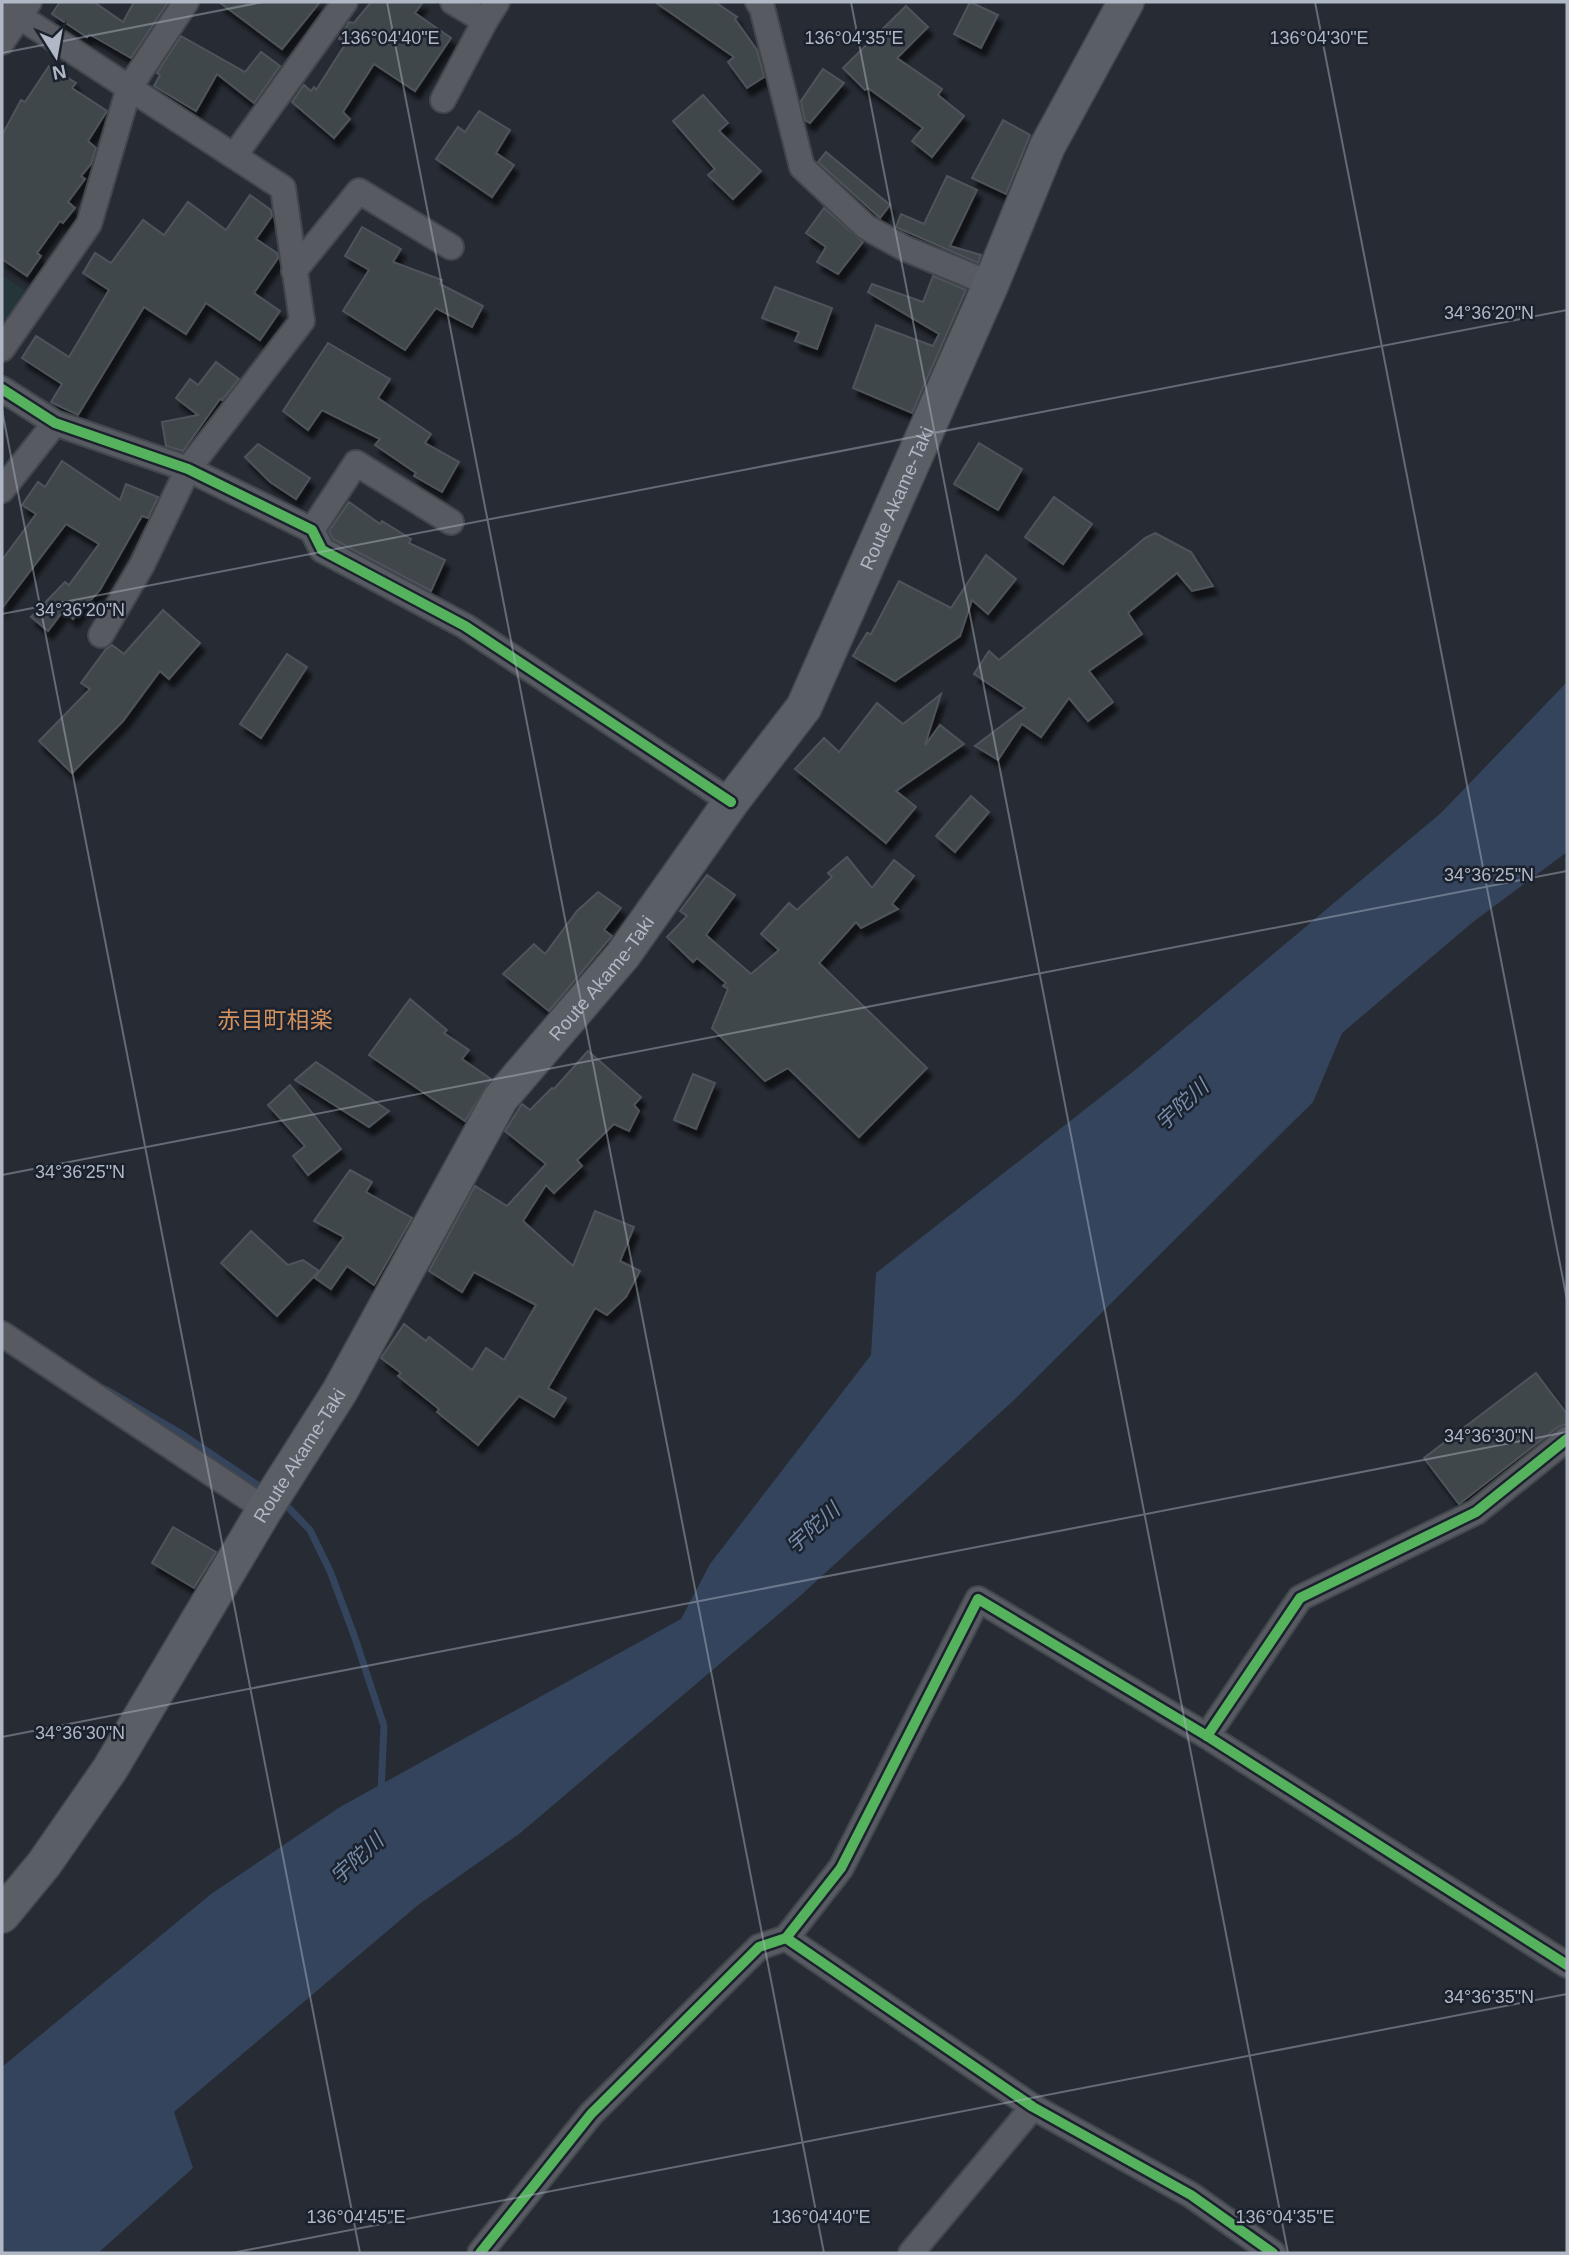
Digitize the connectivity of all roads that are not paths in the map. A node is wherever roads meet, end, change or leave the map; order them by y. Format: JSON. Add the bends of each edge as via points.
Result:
{"nodes":[{"id":1,"x":186,"y":2,"type":"edge"},
{"id":2,"x":345,"y":2,"type":"edge"},
{"id":3,"x":453,"y":2,"type":"edge"},
{"id":4,"x":758,"y":2,"type":"edge"},
{"id":5,"x":1126,"y":2,"type":"edge"},
{"id":6,"x":16,"y":8,"type":"edge"},
{"id":7,"x":491,"y":11,"type":"edge"},
{"id":8,"x":2,"y":43,"type":"edge"},
{"id":9,"x":129,"y":88,"type":"junction"},
{"id":10,"x":443,"y":100,"type":"dead end"},
{"id":11,"x":234,"y":156,"type":"junction"},
{"id":12,"x":452,"y":247,"type":"dead end"},
{"id":13,"x":295,"y":271,"type":"junction"},
{"id":14,"x":991,"y":284,"type":"junction"},
{"id":15,"x":2,"y":349,"type":"edge"},
{"id":16,"x":2,"y":389,"type":"edge"},
{"id":17,"x":55,"y":423,"type":"junction"},
{"id":18,"x":188,"y":469,"type":"junction"},
{"id":19,"x":2,"y":490,"type":"edge"},
{"id":20,"x":451,"y":522,"type":"dead end"},
{"id":21,"x":312,"y":530,"type":"junction"},
{"id":22,"x":101,"y":635,"type":"dead end"},
{"id":23,"x":731,"y":802,"type":"junction"},
{"id":24,"x":2,"y":1334,"type":"edge"},
{"id":25,"x":1567,"y":1439,"type":"edge"},
{"id":26,"x":272,"y":1498,"type":"junction"},
{"id":27,"x":1207,"y":1736,"type":"junction"},
{"id":28,"x":2,"y":1916,"type":"edge"},
{"id":29,"x":786,"y":1938,"type":"junction"},
{"id":30,"x":1567,"y":1965,"type":"edge"},
{"id":31,"x":1033,"y":2107,"type":"junction"},
{"id":32,"x":480,"y":2253,"type":"edge"},
{"id":33,"x":911,"y":2253,"type":"edge"},
{"id":34,"x":1273,"y":2253,"type":"edge"}],
"edges":[{"from":1,"to":9,"type":"street"},
{"from":2,"to":11,"type":"street"},
{"from":3,"to":7,"type":"street"},
{"from":4,"to":14,"type":"street","via":[[802,167],[866,227]]},
{"from":5,"to":14,"type":"main road","name":"Route Akame-Taki","via":[[1047,147]]},
{"from":6,"to":8,"type":"street"},
{"from":6,"to":9,"type":"street"},
{"from":7,"to":10,"type":"street"},
{"from":9,"to":11,"type":"street"},
{"from":9,"to":15,"type":"street","via":[[89,224]]},
{"from":11,"to":13,"type":"street","via":[[283,188]]},
{"from":12,"to":13,"type":"street","via":[[359,191]]},
{"from":13,"to":18,"type":"street","via":[[302,321]]},
{"from":14,"to":23,"type":"main road","name":"Route Akame-Taki","via":[[804,707]]},
{"from":16,"to":17,"type":"street"},
{"from":17,"to":18,"type":"street"},
{"from":17,"to":19,"type":"street"},
{"from":18,"to":21,"type":"street"},
{"from":18,"to":22,"type":"street","via":[[142,565]]},
{"from":20,"to":21,"type":"street","via":[[356,463]]},
{"from":21,"to":23,"type":"street","via":[[322,550],[465,626]]},
{"from":23,"to":26,"type":"main road","name":"Route Akame-Taki","via":[[623,955],[500,1099],[340,1391]]},
{"from":24,"to":26,"type":"street"},
{"from":25,"to":27,"type":"street","via":[[1476,1512],[1300,1598]]},
{"from":26,"to":28,"type":"main road","name":"Route Akame-Taki","via":[[110,1769]]},
{"from":27,"to":29,"type":"street","via":[[978,1599],[841,1868]]},
{"from":27,"to":30,"type":"street"},
{"from":29,"to":31,"type":"street"},
{"from":29,"to":32,"type":"street","via":[[759,1947],[591,2114]]},
{"from":31,"to":33,"type":"street"},
{"from":31,"to":34,"type":"street","via":[[1191,2195]]}]}
